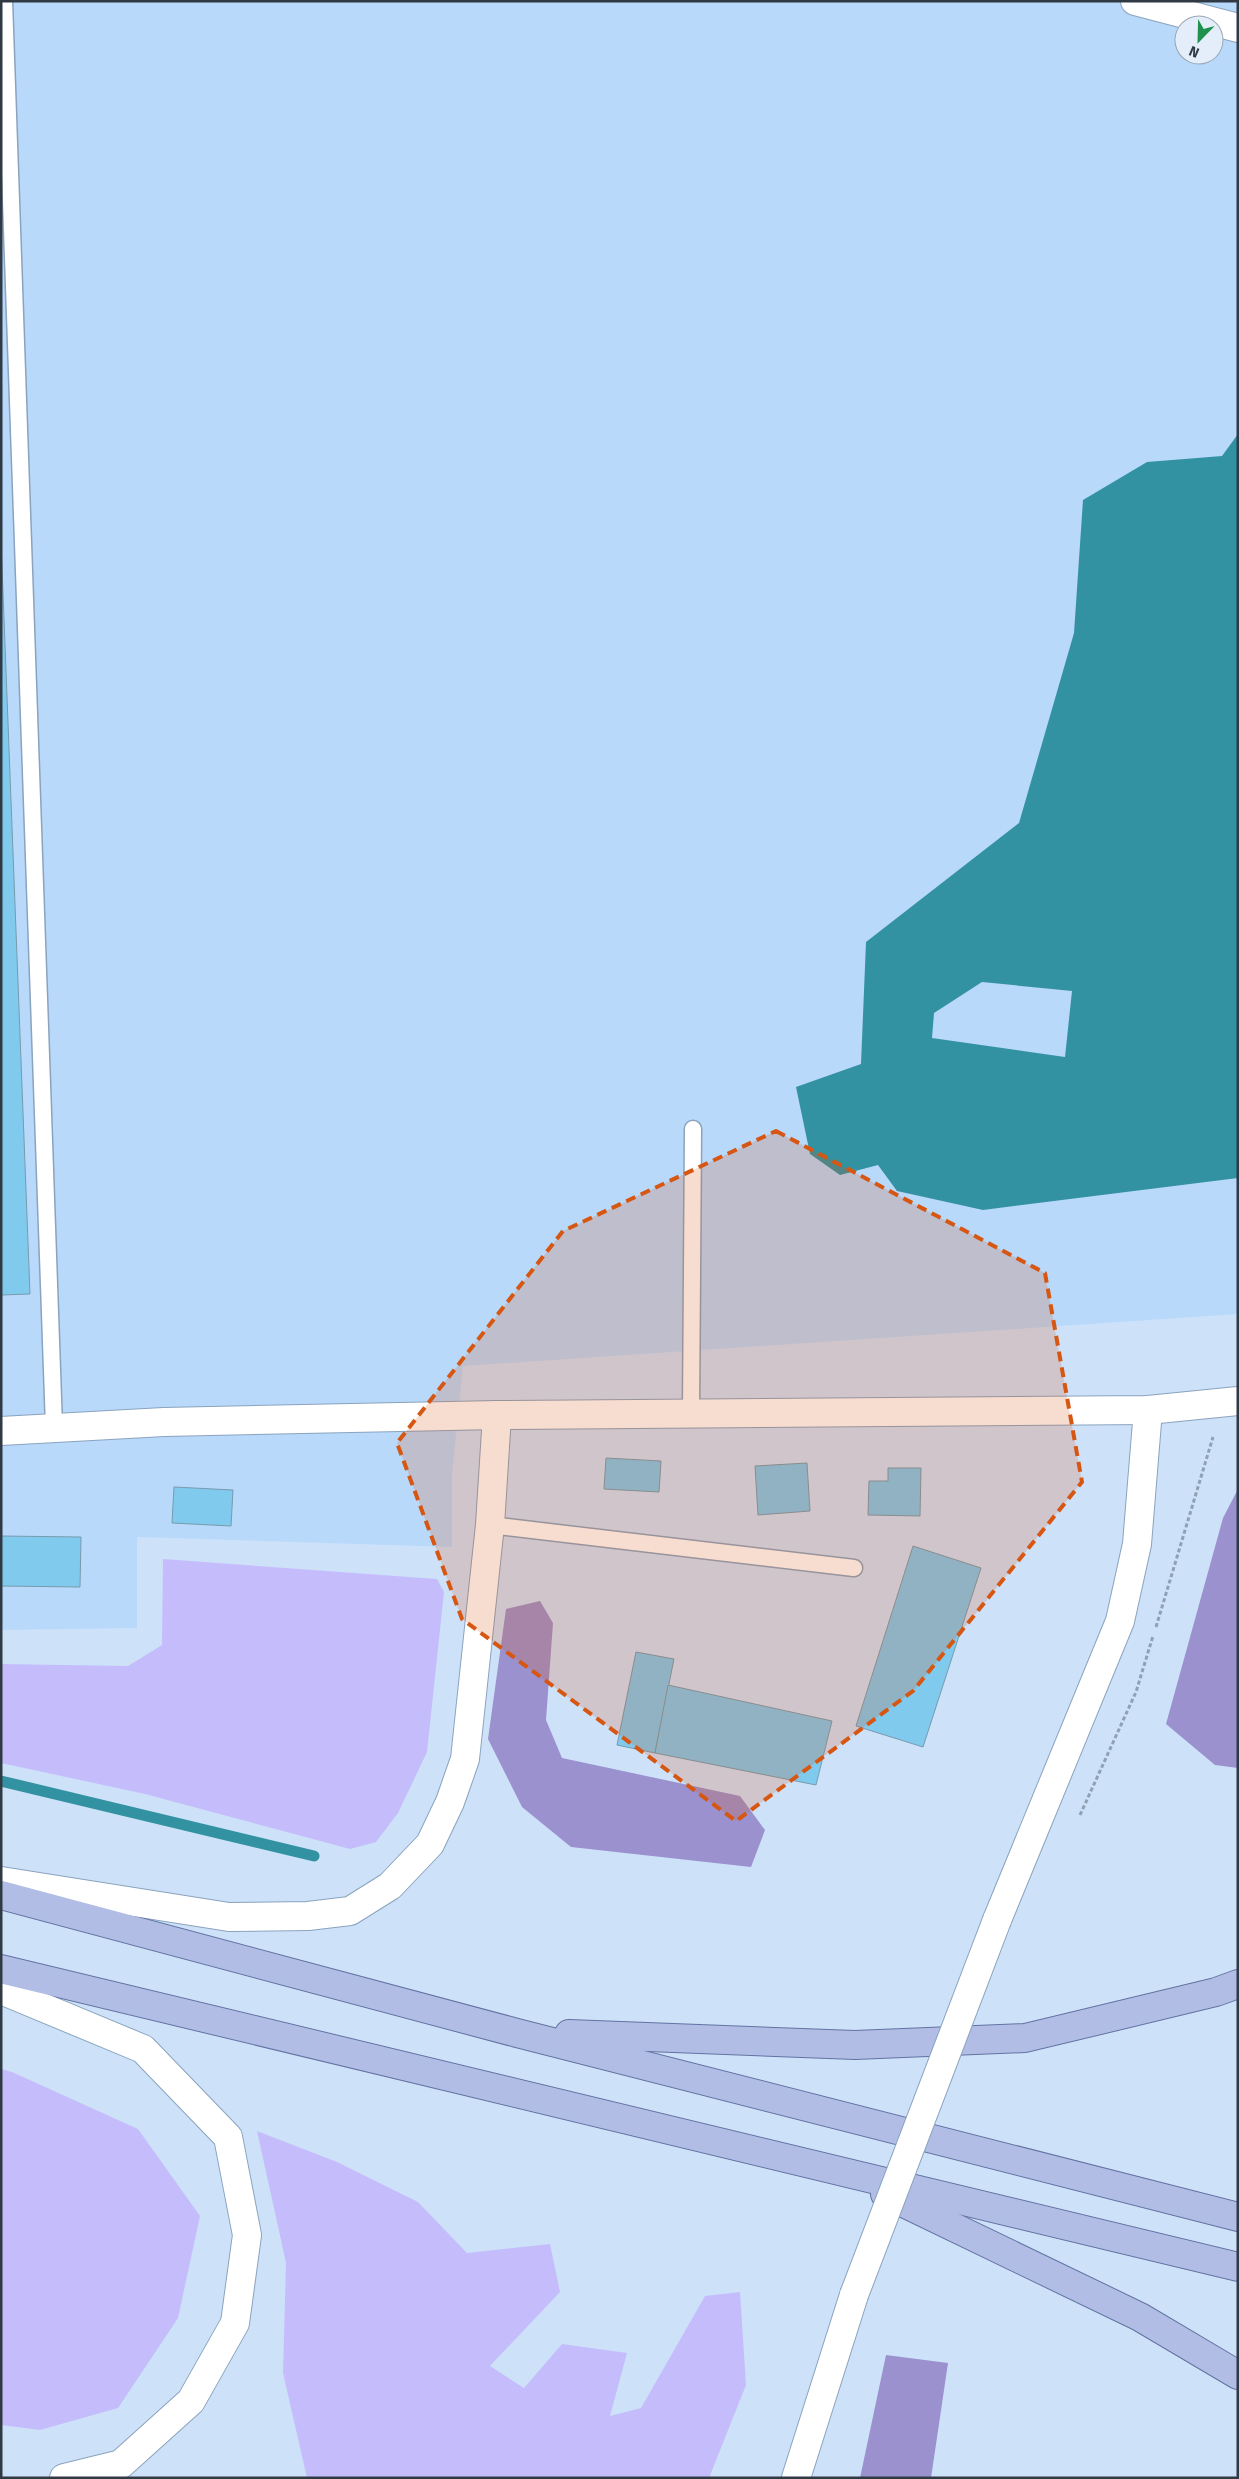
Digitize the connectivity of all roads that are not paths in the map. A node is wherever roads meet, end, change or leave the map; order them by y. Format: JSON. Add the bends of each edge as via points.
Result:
{"nodes":[{"id":1,"x":1135,"y":1,"type":"edge"},
{"id":2,"x":3,"y":4,"type":"edge"},
{"id":3,"x":1238,"y":28,"type":"edge"},
{"id":4,"x":693,"y":1129,"type":"dead end"},
{"id":5,"x":1238,"y":1401,"type":"edge"},
{"id":6,"x":1148,"y":1410,"type":"junction"},
{"id":7,"x":691,"y":1414,"type":"junction"},
{"id":8,"x":497,"y":1415,"type":"junction"},
{"id":9,"x":54,"y":1427,"type":"junction"},
{"id":10,"x":1,"y":1432,"type":"edge"},
{"id":11,"x":490,"y":1525,"type":"junction"},
{"id":12,"x":854,"y":1568,"type":"dead end"},
{"id":13,"x":1,"y":1881,"type":"edge"},
{"id":14,"x":1,"y":1895,"type":"edge"},
{"id":15,"x":1,"y":1968,"type":"edge"},
{"id":16,"x":1238,"y":1984,"type":"edge"},
{"id":17,"x":1,"y":1990,"type":"edge"},
{"id":18,"x":516,"y":2033,"type":"junction"},
{"id":19,"x":836,"y":2171,"type":"junction"},
{"id":20,"x":1238,"y":2216,"type":"edge"},
{"id":21,"x":1238,"y":2267,"type":"edge"},
{"id":22,"x":1238,"y":2375,"type":"edge"},
{"id":23,"x":64,"y":2478,"type":"edge"},
{"id":24,"x":796,"y":2478,"type":"edge"}],
"edges":[{"from":1,"to":3,"type":"street"},
{"from":2,"to":9,"type":"lane"},
{"from":4,"to":7,"type":"lane"},
{"from":5,"to":6,"type":"street"},
{"from":6,"to":7,"type":"street"},
{"from":6,"to":24,"type":"street","bridge":true,"via":[[1137,1544],[1120,1621],[997,1920],[854,2295]]},
{"from":7,"to":8,"type":"street"},
{"from":8,"to":9,"type":"street"},
{"from":8,"to":11,"type":"street"},
{"from":9,"to":10,"type":"street"},
{"from":11,"to":12,"type":"lane"},
{"from":11,"to":13,"type":"street","via":[[465,1759],[450,1802],[430,1844],[390,1886],[350,1911],[308,1916],[229,1917]]},
{"from":14,"to":18,"type":"main road"},
{"from":15,"to":19,"type":"main road"},
{"from":16,"to":18,"type":"main road","via":[[1025,2038],[855,2045]]},
{"from":17,"to":23,"type":"street","via":[[143,2049],[228,2137],[247,2235],[235,2323],[192,2401],[121,2464]]},
{"from":18,"to":20,"type":"main road"},
{"from":19,"to":21,"type":"main road"},
{"from":19,"to":22,"type":"main road","via":[[1140,2317]]}]}
